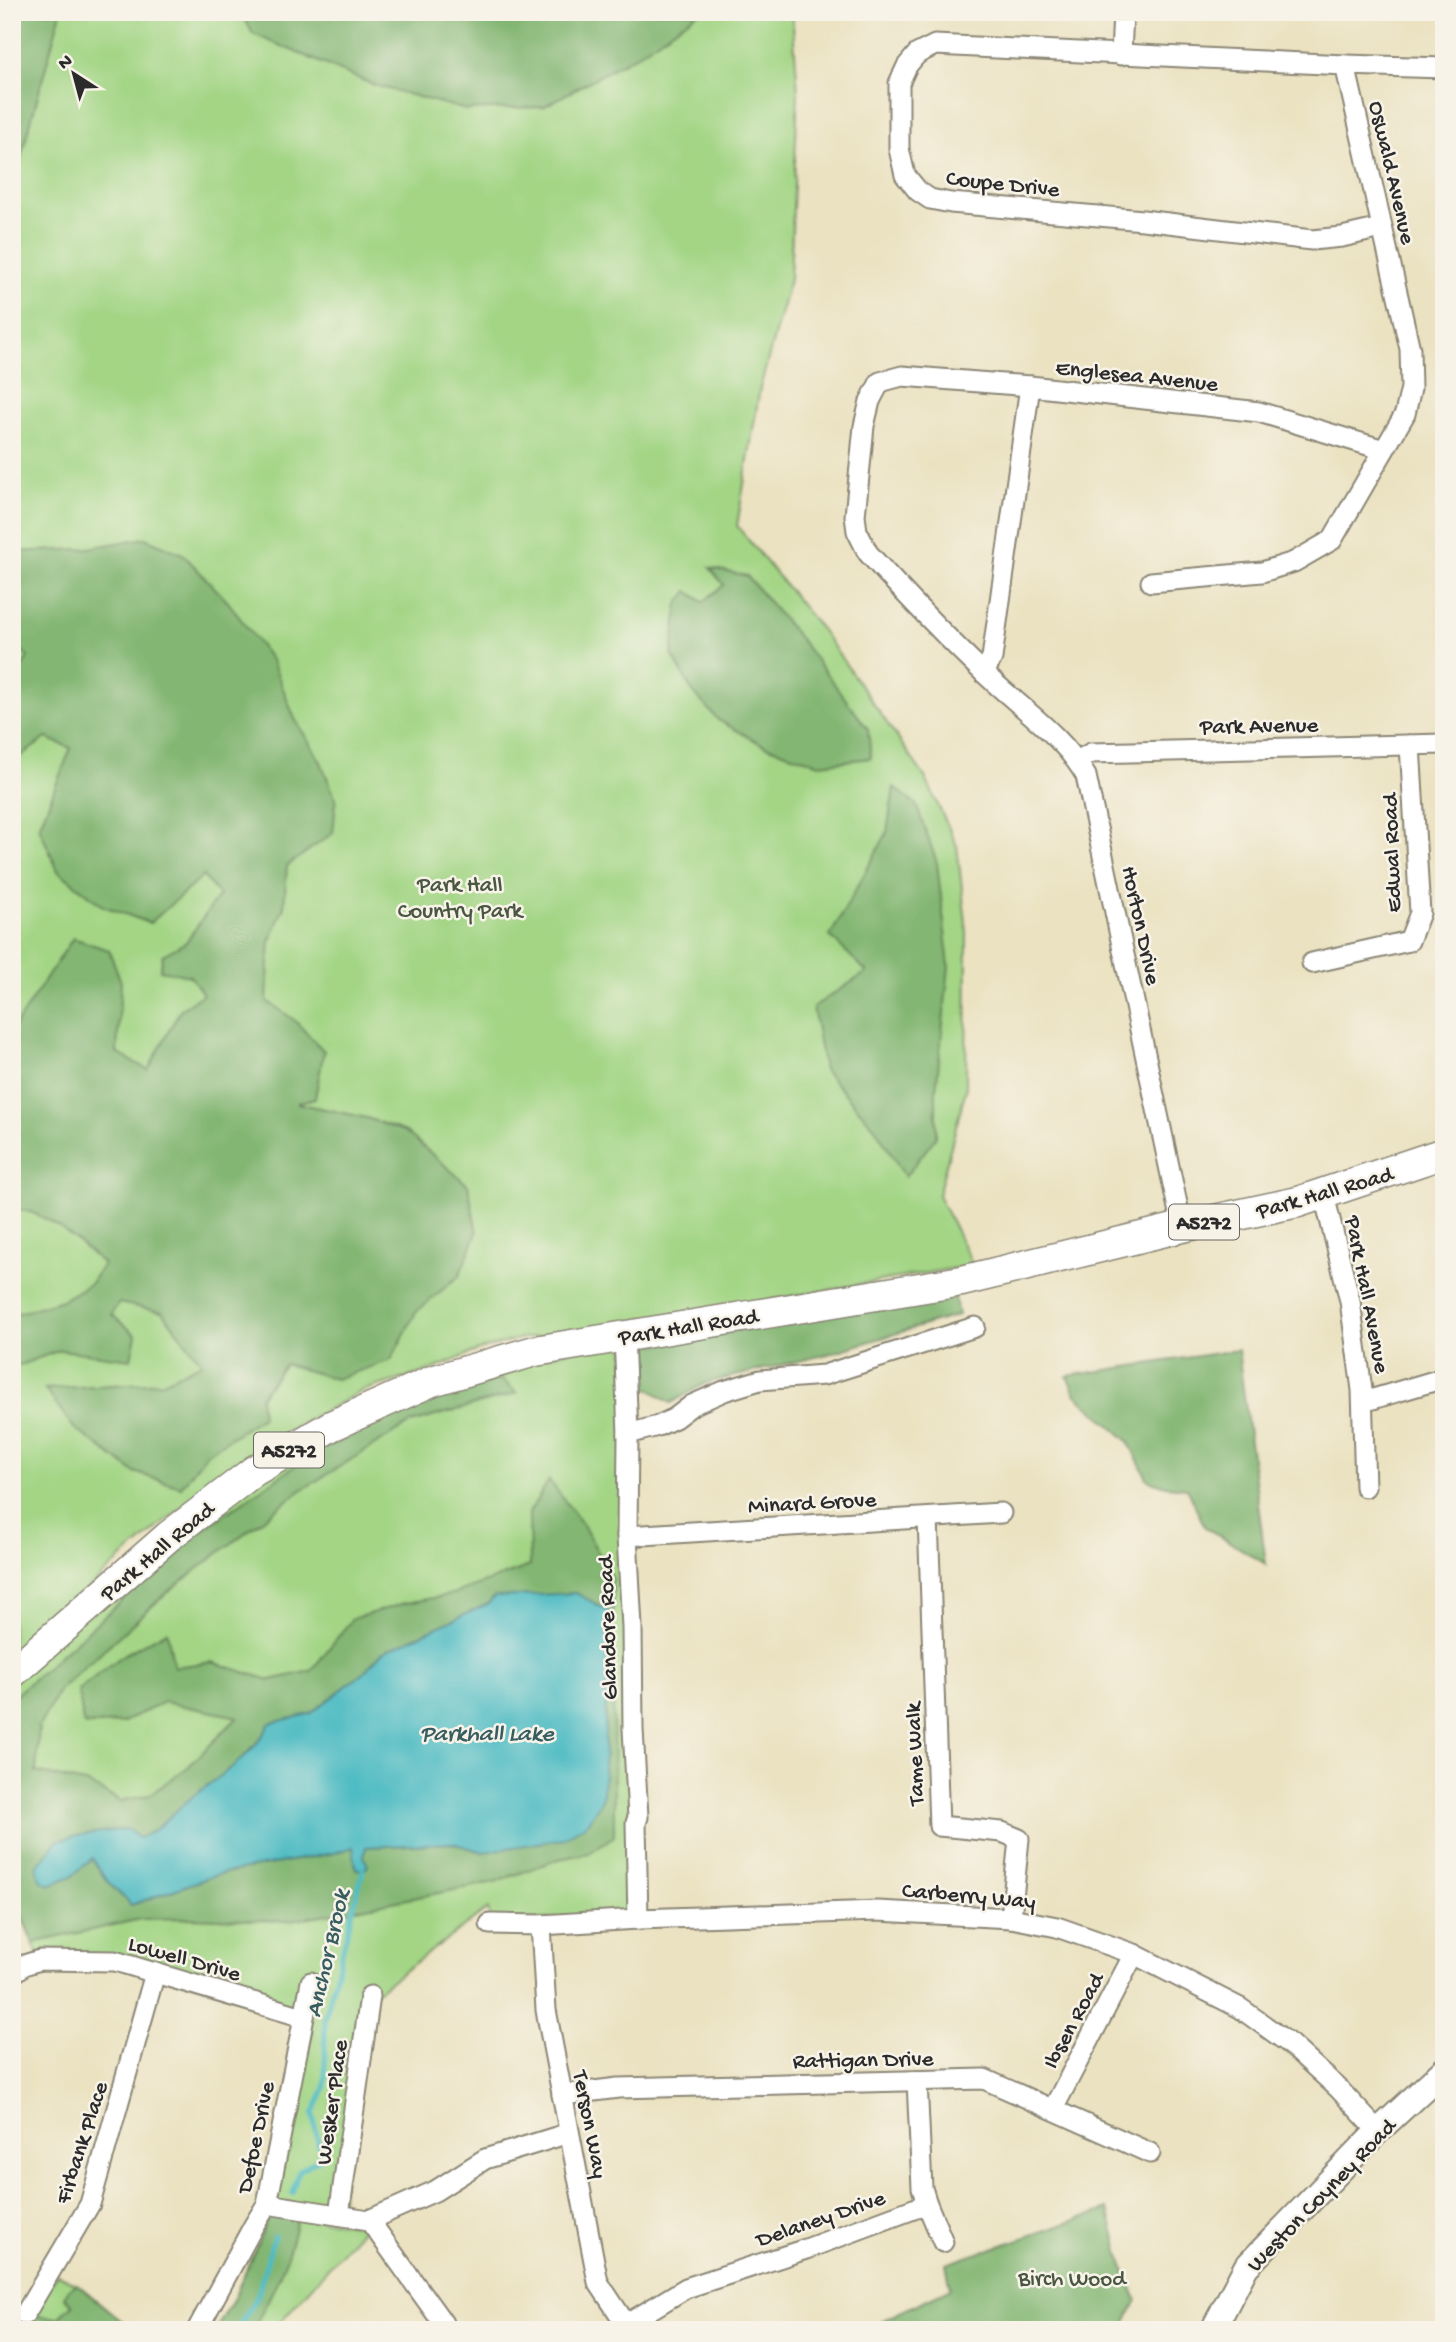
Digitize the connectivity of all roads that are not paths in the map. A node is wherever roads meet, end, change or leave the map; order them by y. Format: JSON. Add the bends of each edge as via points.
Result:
{"nodes":[{"id":1,"x":1123,"y":12,"type":"edge"},
{"id":2,"x":1121,"y":55,"type":"junction"},
{"id":3,"x":1345,"y":65,"type":"junction"},
{"id":4,"x":1444,"y":68,"type":"edge"},
{"id":5,"x":1381,"y":228,"type":"junction"},
{"id":6,"x":880,"y":382,"type":"joint"},
{"id":7,"x":1030,"y":386,"type":"junction"},
{"id":8,"x":1384,"y":450,"type":"junction"},
{"id":9,"x":1151,"y":582,"type":"dead end"},
{"id":10,"x":984,"y":673,"type":"junction"},
{"id":11,"x":1444,"y":744,"type":"edge"},
{"id":12,"x":1410,"y":746,"type":"junction"},
{"id":13,"x":1077,"y":761,"type":"junction"},
{"id":14,"x":1312,"y":963,"type":"dead end"},
{"id":15,"x":1444,"y":1153,"type":"edge"},
{"id":16,"x":1324,"y":1195,"type":"junction"},
{"id":17,"x":1182,"y":1227,"type":"junction"},
{"id":18,"x":975,"y":1327,"type":"dead end"},
{"id":19,"x":624,"y":1335,"type":"junction"},
{"id":20,"x":1444,"y":1378,"type":"edge"},
{"id":21,"x":1363,"y":1402,"type":"junction"},
{"id":22,"x":628,"y":1434,"type":"junction"},
{"id":23,"x":1365,"y":1487,"type":"dead end"},
{"id":24,"x":1000,"y":1513,"type":"dead end"},
{"id":25,"x":928,"y":1518,"type":"junction"},
{"id":26,"x":627,"y":1536,"type":"junction"},
{"id":27,"x":12,"y":1673,"type":"edge"},
{"id":28,"x":1011,"y":1918,"type":"junction"},
{"id":29,"x":638,"y":1919,"type":"junction"},
{"id":30,"x":490,"y":1924,"type":"dead end"},
{"id":31,"x":541,"y":1924,"type":"junction"},
{"id":32,"x":1134,"y":1954,"type":"junction"},
{"id":33,"x":155,"y":1973,"type":"junction"},
{"id":34,"x":12,"y":1975,"type":"edge"},
{"id":35,"x":312,"y":1982,"type":"dead end"},
{"id":36,"x":370,"y":1996,"type":"dead end"},
{"id":37,"x":303,"y":2017,"type":"junction"},
{"id":38,"x":917,"y":2081,"type":"junction"},
{"id":39,"x":1440,"y":2081,"type":"edge"},
{"id":40,"x":562,"y":2095,"type":"junction"},
{"id":41,"x":1053,"y":2109,"type":"junction"},
{"id":42,"x":1378,"y":2131,"type":"junction"},
{"id":43,"x":569,"y":2133,"type":"junction"},
{"id":44,"x":1150,"y":2152,"type":"dead end"},
{"id":45,"x":267,"y":2204,"type":"junction"},
{"id":46,"x":927,"y":2204,"type":"junction"},
{"id":47,"x":339,"y":2215,"type":"junction"},
{"id":48,"x":369,"y":2220,"type":"junction"},
{"id":49,"x":943,"y":2242,"type":"dead end"},
{"id":50,"x":25,"y":2314,"type":"dead end"},
{"id":51,"x":443,"y":2323,"type":"dead end"},
{"id":52,"x":622,"y":2327,"type":"edge"},
{"id":53,"x":197,"y":2330,"type":"edge"},
{"id":54,"x":1213,"y":2330,"type":"edge"}],
"edges":[{"from":1,"to":2,"type":"street"},
{"from":2,"to":3,"type":"street","name":"Coupe Drive"},
{"from":2,"to":5,"type":"street","name":"Coupe Drive","via":[[935,45],[917,54],[899,83],[905,174],[918,191],[951,203],[1312,240]]},
{"from":3,"to":4,"type":"street","name":"Coupe Drive"},
{"from":3,"to":5,"type":"street","name":"Oswald Avenue"},
{"from":5,"to":8,"type":"street","name":"Oswald Avenue","via":[[1410,349],[1405,414]]},
{"from":6,"to":7,"type":"street","name":"Englesea Avenue","via":[[902,376]]},
{"from":6,"to":10,"type":"street","name":"Horton Drive","via":[[864,426],[857,531],[868,553]]},
{"from":7,"to":8,"type":"street","name":"Englesea Avenue","via":[[1259,412]]},
{"from":7,"to":10,"type":"street","via":[[992,658]]},
{"from":8,"to":9,"type":"street","name":"Oswald Avenue","via":[[1332,540],[1315,551],[1262,572]]},
{"from":10,"to":13,"type":"street","name":"Horton Drive"},
{"from":11,"to":12,"type":"street","name":"Park Avenue"},
{"from":12,"to":13,"type":"street","name":"Park Avenue","via":[[1091,753]]},
{"from":12,"to":14,"type":"street","name":"Edwal Road","via":[[1420,913],[1409,941]]},
{"from":13,"to":17,"type":"street","name":"Horton Drive","via":[[1086,776]]},
{"from":15,"to":16,"type":"main road","name":"Park Hall Road","number":"A5272"},
{"from":16,"to":17,"type":"main road","name":"Park Hall Road","number":"A5272"},
{"from":16,"to":21,"type":"street","name":"Park Hall Avenue","via":[[1350,1301]]},
{"from":17,"to":19,"type":"main road","name":"Park Hall Road","number":"A5272","via":[[962,1281]]},
{"from":18,"to":22,"type":"street","via":[[824,1375],[760,1380],[724,1391],[658,1426]]},
{"from":19,"to":22,"type":"street","name":"Glandore Road"},
{"from":19,"to":27,"type":"main road","name":"Park Hall Road","number":"A5272","via":[[535,1350],[432,1381],[331,1426],[254,1471],[211,1503]]},
{"from":20,"to":21,"type":"street"},
{"from":21,"to":23,"type":"street","name":"Park Hall Avenue"},
{"from":22,"to":26,"type":"street","name":"Glandore Road"},
{"from":24,"to":25,"type":"street","name":"Minard Grove"},
{"from":25,"to":26,"type":"street","name":"Minard Grove"},
{"from":25,"to":28,"type":"street","name":"Tame Walk","via":[[939,1826],[1002,1832],[1019,1839]]},
{"from":26,"to":29,"type":"street","name":"Glandore Road"},
{"from":28,"to":29,"type":"street","name":"Carberry Way","via":[[878,1911]]},
{"from":28,"to":32,"type":"street","name":"Carberry Way","via":[[1057,1927]]},
{"from":29,"to":31,"type":"street","name":"Carberry Way"},
{"from":30,"to":31,"type":"street","name":"Carberry Way"},
{"from":31,"to":40,"type":"street","name":"Terson Way","via":[[546,2010]]},
{"from":32,"to":41,"type":"street","name":"Ibsen Road"},
{"from":32,"to":42,"type":"street","name":"Carberry Way","via":[[1240,2008],[1290,2044]]},
{"from":33,"to":34,"type":"street","name":"Lowell Drive","via":[[115,1961],[40,1961],[24,1965]]},
{"from":33,"to":37,"type":"street","name":"Lowell Drive"},
{"from":33,"to":50,"type":"street","name":"Firbank Place","via":[[90,2204]]},
{"from":35,"to":37,"type":"street","name":"Defoe Drive"},
{"from":36,"to":47,"type":"street","name":"Wesker Place"},
{"from":37,"to":45,"type":"street","name":"Defoe Drive"},
{"from":38,"to":40,"type":"street","name":"Rattigan Drive","via":[[618,2088]]},
{"from":38,"to":41,"type":"street","name":"Rattigan Drive","via":[[984,2079]]},
{"from":38,"to":46,"type":"street","via":[[922,2188]]},
{"from":39,"to":42,"type":"street","name":"Weston Coyney Road"},
{"from":40,"to":43,"type":"street","name":"Terson Way"},
{"from":41,"to":44,"type":"street","name":"Rattigan Drive"},
{"from":42,"to":54,"type":"street","name":"Weston Coyney Road","via":[[1246,2267]]},
{"from":43,"to":48,"type":"street","via":[[485,2159],[435,2191]]},
{"from":43,"to":52,"type":"street","name":"Terson Way","via":[[597,2282]]},
{"from":45,"to":47,"type":"street"},
{"from":45,"to":53,"type":"street","name":"Defoe Drive"},
{"from":46,"to":49,"type":"street"},
{"from":46,"to":52,"type":"street","name":"Delaney Drive","via":[[686,2288]]},
{"from":47,"to":48,"type":"street"},
{"from":48,"to":51,"type":"street"}]}
